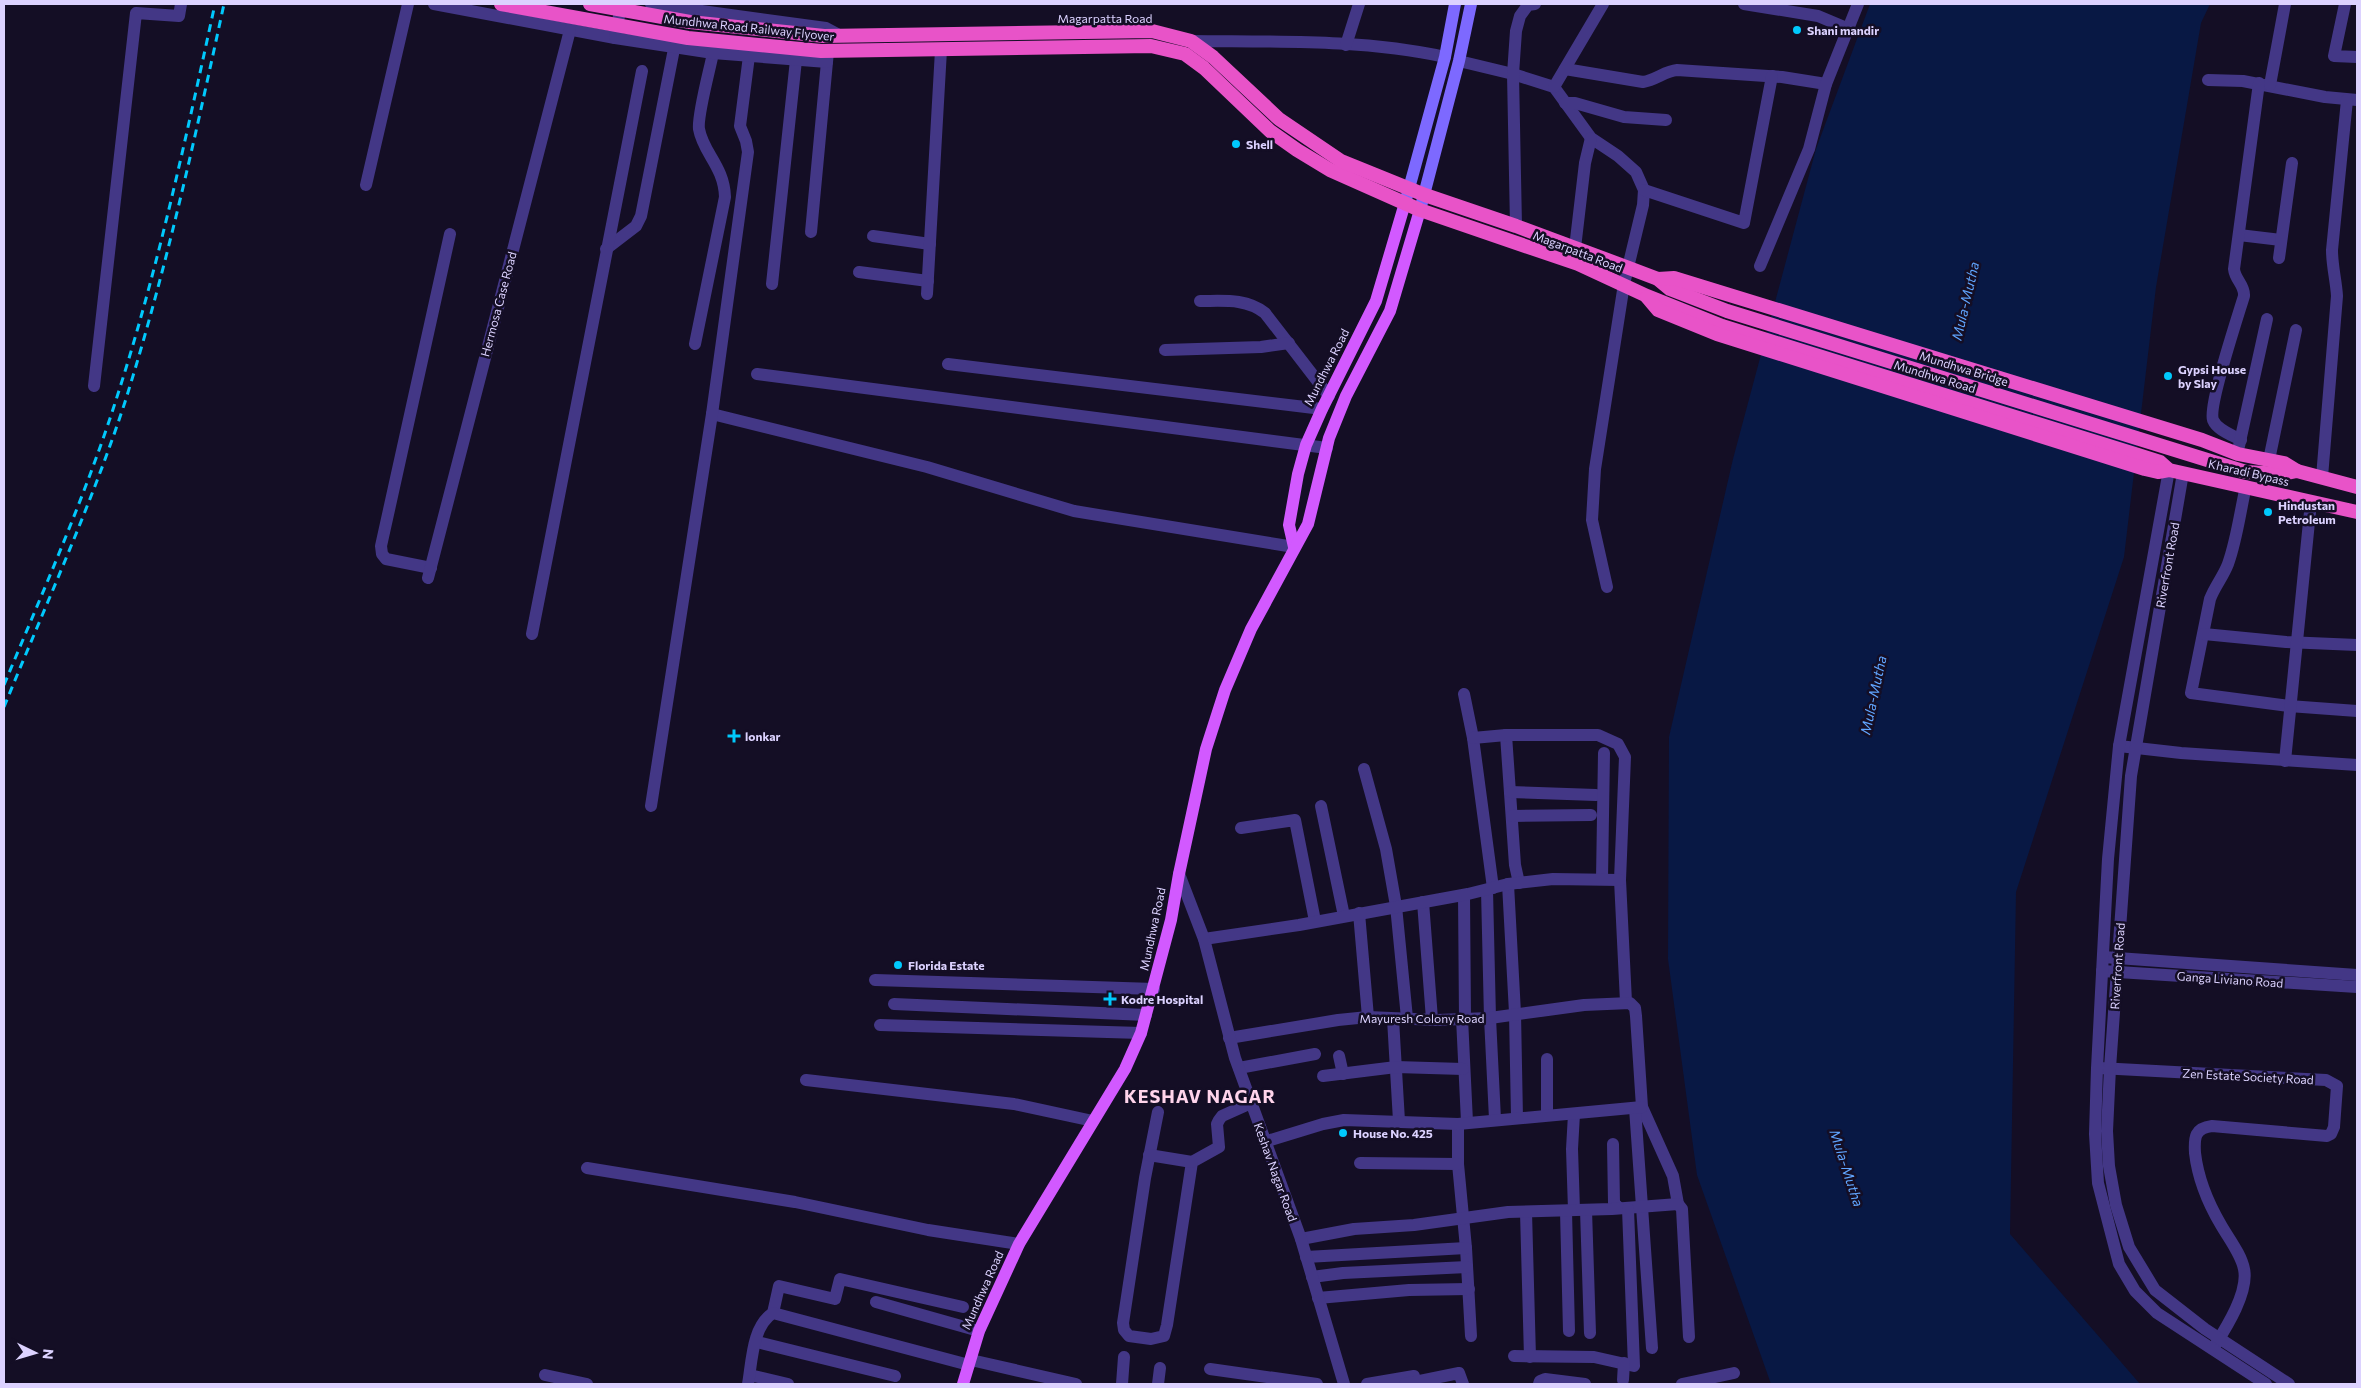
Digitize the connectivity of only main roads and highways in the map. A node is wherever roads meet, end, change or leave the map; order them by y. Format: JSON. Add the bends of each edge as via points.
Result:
{"nodes":[{"id":1,"x":501,"y":4,"type":"edge"},
{"id":2,"x":590,"y":4,"type":"edge"},
{"id":3,"x":1454,"y":4,"type":"edge"},
{"id":4,"x":1470,"y":4,"type":"edge"},
{"id":5,"x":841,"y":36,"type":"joint"},
{"id":6,"x":1409,"y":189,"type":"junction"},
{"id":7,"x":1425,"y":195,"type":"junction"},
{"id":8,"x":1405,"y":203,"type":"junction"},
{"id":9,"x":1420,"y":210,"type":"junction"},
{"id":10,"x":1658,"y":280,"type":"junction"},
{"id":11,"x":1720,"y":330,"type":"joint"},
{"id":12,"x":2193,"y":455,"type":"joint"},
{"id":13,"x":2169,"y":470,"type":"joint"},
{"id":14,"x":2297,"y":471,"type":"junction"},
{"id":15,"x":2357,"y":487,"type":"edge"},
{"id":16,"x":2357,"y":512,"type":"edge"},
{"id":17,"x":1294,"y":547,"type":"junction"},
{"id":18,"x":963,"y":1384,"type":"edge"}],
"edges":[{"from":1,"to":8,"type":"highway","name":"Mundhwa Road Railway Flyover","via":[[688,38],[825,55],[1151,46],[1185,54],[1270,131],[1297,150],[1330,170]]},
{"from":2,"to":5,"type":"highway","name":"Mundhwa Road Railway Flyover","via":[[690,22]]},
{"from":3,"to":6,"type":"main road","name":"Mundhwa Road","via":[[1445,57]]},
{"from":4,"to":7,"type":"main road","name":"Mundhwa Road"},
{"from":5,"to":6,"type":"highway","name":"Magarpatta Road","via":[[1152,31],[1191,41],[1304,138],[1341,161]]},
{"from":6,"to":7,"type":"highway"},
{"from":6,"to":8,"type":"main road","name":"Mundhwa Road"},
{"from":7,"to":9,"type":"main road","name":"Mundhwa Road"},
{"from":7,"to":10,"type":"highway","name":"Magarpatta Road"},
{"from":8,"to":9,"type":"highway"},
{"from":8,"to":17,"type":"main road","name":"Mundhwa Road","via":[[1376,301],[1306,445],[1290,524]]},
{"from":9,"to":11,"type":"highway","name":"Magarpatta Road","via":[[1578,264]]},
{"from":9,"to":17,"type":"main road","name":"Mundhwa Road","via":[[1390,311],[1346,396],[1327,448],[1308,524]]},
{"from":10,"to":12,"type":"highway","name":"Mundhwa Bridge","via":[[1670,289],[1727,310]]},
{"from":10,"to":14,"type":"highway","via":[[1674,278],[2202,440],[2239,447]]},
{"from":11,"to":13,"type":"highway","name":"Mundhwa Road","via":[[2137,460],[2158,472]]},
{"from":12,"to":14,"type":"highway","name":"Kharadi Bypass","via":[[2246,472],[2282,474]]},
{"from":13,"to":16,"type":"highway","name":"Kharadi Bypass"},
{"from":14,"to":15,"type":"highway","name":"Kharadi Bypass"},
{"from":17,"to":18,"type":"main road","name":"Mundhwa Road","via":[[1251,629],[1224,690],[1206,749],[1171,920],[1141,1033],[1125,1069],[1020,1244],[979,1331]]}]}
